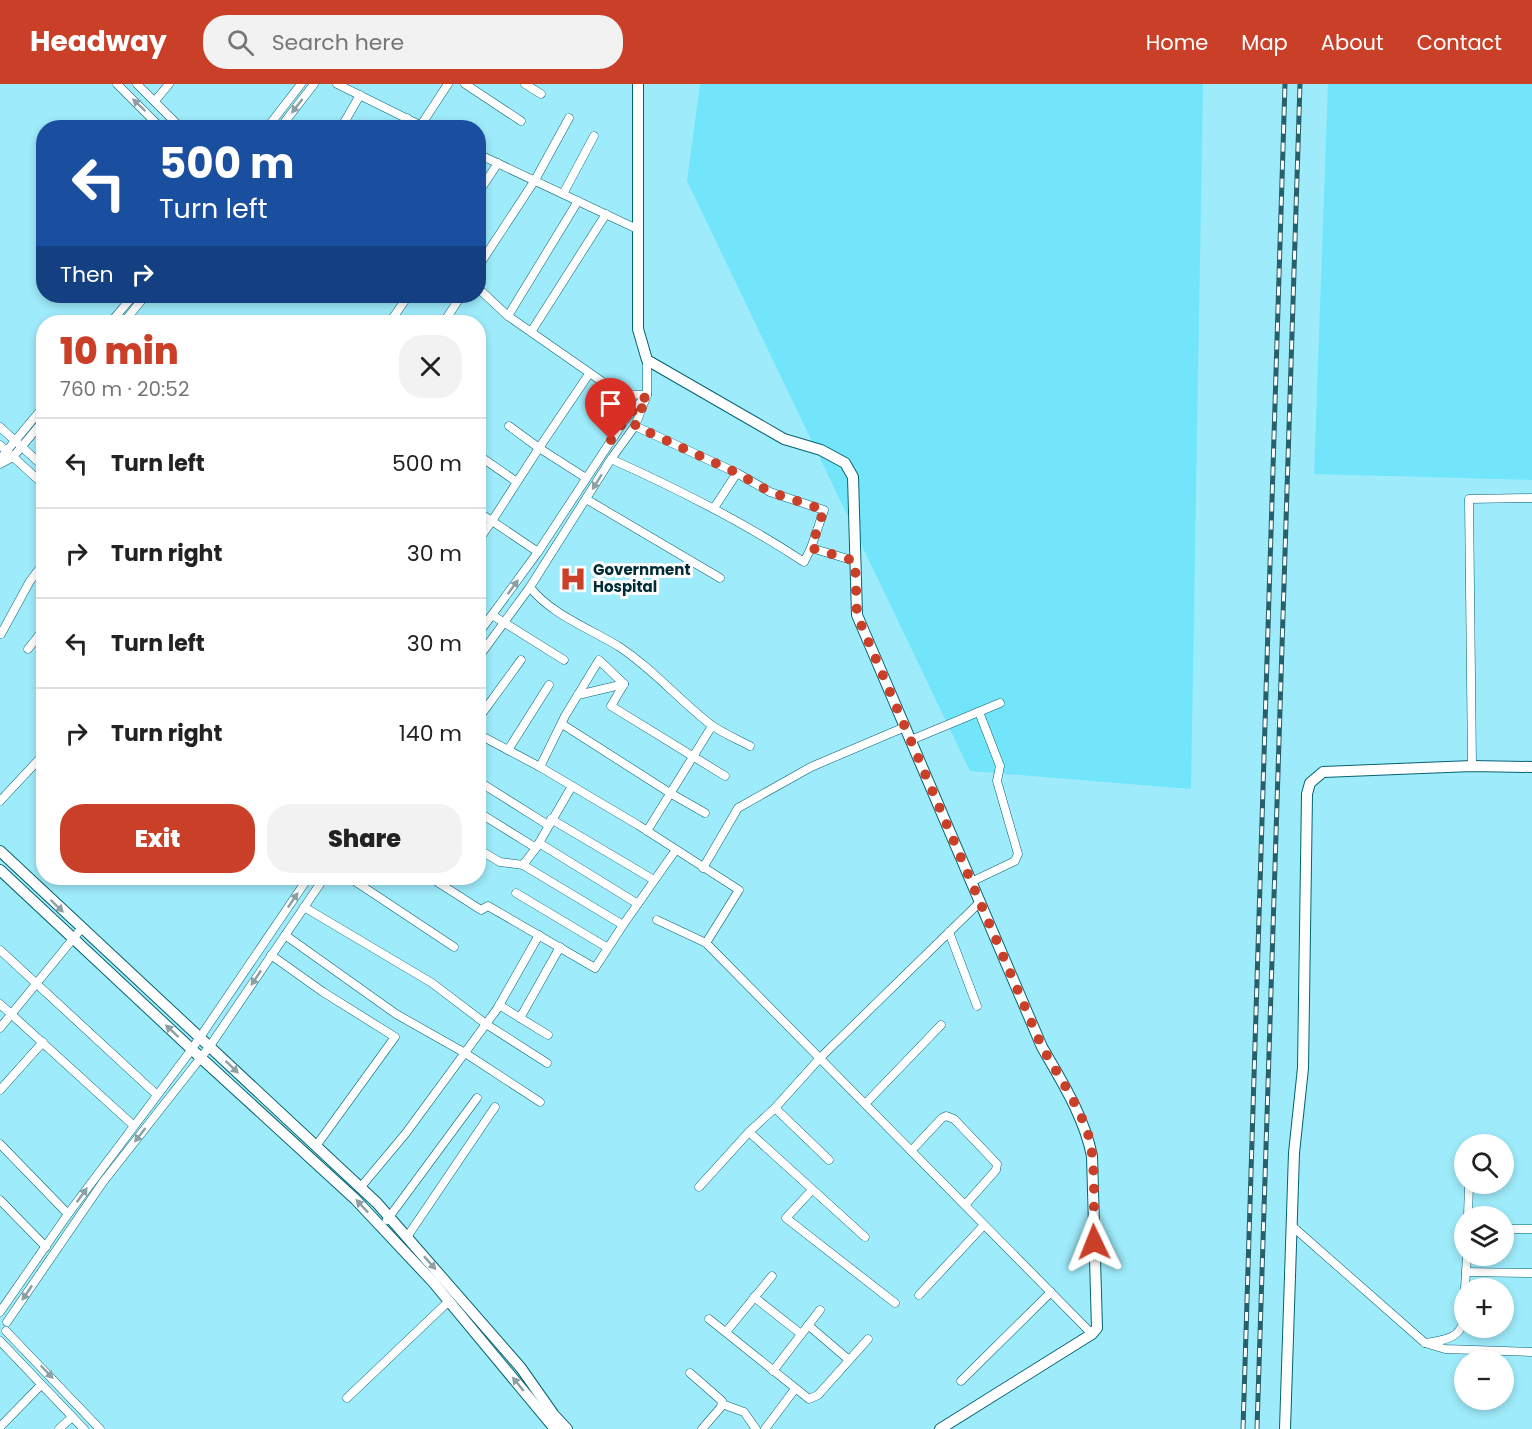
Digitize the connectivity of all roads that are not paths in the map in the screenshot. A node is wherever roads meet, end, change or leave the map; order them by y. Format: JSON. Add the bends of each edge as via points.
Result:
{"nodes":[{"id":1,"x":117,"y":84,"type":"edge"},
{"id":2,"x":137,"y":84,"type":"edge"},
{"id":3,"x":169,"y":84,"type":"edge"},
{"id":4,"x":301,"y":84,"type":"edge"},
{"id":5,"x":314,"y":84,"type":"edge"},
{"id":6,"x":337,"y":84,"type":"edge"},
{"id":7,"x":448,"y":84,"type":"edge"},
{"id":8,"x":465,"y":84,"type":"edge"},
{"id":9,"x":525,"y":84,"type":"edge"},
{"id":10,"x":638,"y":84,"type":"edge"},
{"id":11,"x":541,"y":94,"type":"dead end"},
{"id":12,"x":360,"y":95,"type":"junction"},
{"id":13,"x":155,"y":101,"type":"junction"},
{"id":14,"x":407,"y":118,"type":"joint"},
{"id":15,"x":569,"y":118,"type":"dead end"},
{"id":16,"x":153,"y":120,"type":"edge"},
{"id":17,"x":173,"y":120,"type":"edge"},
{"id":18,"x":273,"y":120,"type":"edge"},
{"id":19,"x":286,"y":120,"type":"edge"},
{"id":20,"x":346,"y":120,"type":"edge"},
{"id":21,"x":411,"y":120,"type":"edge"},
{"id":22,"x":427,"y":120,"type":"edge"},
{"id":23,"x":521,"y":121,"type":"dead end"},
{"id":24,"x":594,"y":136,"type":"dead end"},
{"id":25,"x":486,"y":158,"type":"edge"},
{"id":26,"x":498,"y":163,"type":"junction"},
{"id":27,"x":486,"y":180,"type":"edge"},
{"id":28,"x":535,"y":180,"type":"junction"},
{"id":29,"x":563,"y":194,"type":"junction"},
{"id":30,"x":578,"y":201,"type":"junction"},
{"id":31,"x":606,"y":214,"type":"junction"},
{"id":32,"x":638,"y":229,"type":"junction"},
{"id":33,"x":486,"y":255,"type":"edge"},
{"id":34,"x":486,"y":295,"type":"edge"},
{"id":35,"x":127,"y":303,"type":"edge"},
{"id":36,"x":139,"y":303,"type":"edge"},
{"id":37,"x":117,"y":315,"type":"edge"},
{"id":38,"x":130,"y":315,"type":"edge"},
{"id":39,"x":508,"y":316,"type":"junction"},
{"id":40,"x":531,"y":332,"type":"junction"},
{"id":41,"x":647,"y":360,"type":"junction"},
{"id":42,"x":589,"y":374,"type":"junction"},
{"id":43,"x":647,"y":395,"type":"junction"},
{"id":44,"x":36,"y":415,"type":"edge"},
{"id":45,"x":509,"y":426,"type":"dead end"},
{"id":46,"x":635,"y":426,"type":"junction"},
{"id":47,"x":0,"y":427,"type":"edge"},
{"id":48,"x":36,"y":430,"type":"edge"},
{"id":49,"x":15,"y":440,"type":"junction"},
{"id":50,"x":22,"y":447,"type":"junction"},
{"id":51,"x":3,"y":448,"type":"edge"},
{"id":52,"x":539,"y":448,"type":"junction"},
{"id":53,"x":13,"y":457,"type":"junction"},
{"id":54,"x":0,"y":459,"type":"edge"},
{"id":55,"x":611,"y":459,"type":"junction"},
{"id":56,"x":36,"y":460,"type":"edge"},
{"id":57,"x":486,"y":461,"type":"edge"},
{"id":58,"x":0,"y":464,"type":"edge"},
{"id":59,"x":737,"y":473,"type":"junction"},
{"id":60,"x":36,"y":478,"type":"edge"},
{"id":61,"x":586,"y":478,"type":"junction"},
{"id":62,"x":517,"y":482,"type":"junction"},
{"id":63,"x":1532,"y":498,"type":"edge"},
{"id":64,"x":586,"y":499,"type":"junction"},
{"id":65,"x":714,"y":508,"type":"junction"},
{"id":66,"x":486,"y":517,"type":"edge"},
{"id":67,"x":492,"y":521,"type":"junction"},
{"id":68,"x":486,"y":530,"type":"edge"},
{"id":69,"x":811,"y":548,"type":"junction"},
{"id":70,"x":538,"y":552,"type":"junction"},
{"id":71,"x":855,"y":561,"type":"junction"},
{"id":72,"x":36,"y":573,"type":"edge"},
{"id":73,"x":720,"y":578,"type":"dead end"},
{"id":74,"x":530,"y":587,"type":"junction"},
{"id":75,"x":492,"y":615,"type":"junction"},
{"id":76,"x":504,"y":622,"type":"junction"},
{"id":77,"x":486,"y":623,"type":"edge"},
{"id":78,"x":1,"y":634,"type":"edge"},
{"id":79,"x":36,"y":639,"type":"edge"},
{"id":80,"x":486,"y":647,"type":"edge"},
{"id":81,"x":28,"y":649,"type":"dead end"},
{"id":82,"x":521,"y":660,"type":"dead end"},
{"id":83,"x":564,"y":660,"type":"dead end"},
{"id":84,"x":624,"y":684,"type":"junction"},
{"id":85,"x":549,"y":685,"type":"dead end"},
{"id":86,"x":578,"y":695,"type":"junction"},
{"id":87,"x":1000,"y":703,"type":"dead end"},
{"id":88,"x":486,"y":708,"type":"edge"},
{"id":89,"x":979,"y":712,"type":"junction"},
{"id":90,"x":562,"y":724,"type":"junction"},
{"id":91,"x":712,"y":726,"type":"junction"},
{"id":92,"x":905,"y":728,"type":"junction"},
{"id":93,"x":486,"y":738,"type":"edge"},
{"id":94,"x":911,"y":740,"type":"junction"},
{"id":95,"x":750,"y":746,"type":"dead end"},
{"id":96,"x":508,"y":750,"type":"junction"},
{"id":97,"x":693,"y":758,"type":"junction"},
{"id":98,"x":36,"y":763,"type":"edge"},
{"id":99,"x":1472,"y":766,"type":"junction"},
{"id":100,"x":540,"y":767,"type":"junction"},
{"id":101,"x":1532,"y":767,"type":"edge"},
{"id":102,"x":725,"y":776,"type":"dead end"},
{"id":103,"x":486,"y":786,"type":"edge"},
{"id":104,"x":572,"y":786,"type":"junction"},
{"id":105,"x":670,"y":793,"type":"junction"},
{"id":106,"x":0,"y":801,"type":"edge"},
{"id":107,"x":705,"y":813,"type":"dead end"},
{"id":108,"x":486,"y":817,"type":"edge"},
{"id":109,"x":550,"y":822,"type":"junction"},
{"id":110,"x":647,"y":831,"type":"junction"},
{"id":111,"x":537,"y":846,"type":"junction"},
{"id":112,"x":675,"y":850,"type":"junction"},
{"id":113,"x":0,"y":851,"type":"edge"},
{"id":114,"x":486,"y":854,"type":"edge"},
{"id":115,"x":523,"y":865,"type":"junction"},
{"id":116,"x":703,"y":868,"type":"junction"},
{"id":117,"x":0,"y":870,"type":"edge"},
{"id":118,"x":654,"y":880,"type":"junction"},
{"id":119,"x":971,"y":882,"type":"junction"},
{"id":120,"x":303,"y":885,"type":"edge"},
{"id":121,"x":319,"y":885,"type":"edge"},
{"id":122,"x":361,"y":885,"type":"edge"},
{"id":123,"x":442,"y":885,"type":"edge"},
{"id":124,"x":516,"y":893,"type":"dead end"},
{"id":125,"x":980,"y":902,"type":"junction"},
{"id":126,"x":638,"y":904,"type":"junction"},
{"id":127,"x":304,"y":907,"type":"junction"},
{"id":128,"x":657,"y":920,"type":"dead end"},
{"id":129,"x":623,"y":925,"type":"junction"},
{"id":130,"x":81,"y":929,"type":"junction"},
{"id":131,"x":949,"y":932,"type":"junction"},
{"id":132,"x":285,"y":935,"type":"junction"},
{"id":133,"x":539,"y":935,"type":"junction"},
{"id":134,"x":74,"y":938,"type":"junction"},
{"id":135,"x":706,"y":943,"type":"junction"},
{"id":136,"x":454,"y":947,"type":"dead end"},
{"id":137,"x":560,"y":947,"type":"junction"},
{"id":138,"x":608,"y":948,"type":"junction"},
{"id":139,"x":0,"y":950,"type":"edge"},
{"id":140,"x":271,"y":956,"type":"junction"},
{"id":141,"x":38,"y":984,"type":"junction"},
{"id":142,"x":0,"y":1004,"type":"edge"},
{"id":143,"x":499,"y":1005,"type":"junction"},
{"id":144,"x":977,"y":1006,"type":"dead end"},
{"id":145,"x":11,"y":1015,"type":"junction"},
{"id":146,"x":520,"y":1018,"type":"junction"},
{"id":147,"x":486,"y":1024,"type":"junction"},
{"id":148,"x":941,"y":1025,"type":"dead end"},
{"id":149,"x":0,"y":1028,"type":"edge"},
{"id":150,"x":548,"y":1035,"type":"dead end"},
{"id":151,"x":199,"y":1038,"type":"junction"},
{"id":152,"x":43,"y":1042,"type":"junction"},
{"id":153,"x":210,"y":1046,"type":"junction"},
{"id":154,"x":192,"y":1049,"type":"junction"},
{"id":155,"x":465,"y":1053,"type":"junction"},
{"id":156,"x":200,"y":1057,"type":"junction"},
{"id":157,"x":820,"y":1058,"type":"junction"},
{"id":158,"x":547,"y":1063,"type":"dead end"},
{"id":159,"x":0,"y":1090,"type":"edge"},
{"id":160,"x":156,"y":1094,"type":"junction"},
{"id":161,"x":477,"y":1098,"type":"dead end"},
{"id":162,"x":540,"y":1102,"type":"dead end"},
{"id":163,"x":865,"y":1104,"type":"junction"},
{"id":164,"x":495,"y":1107,"type":"dead end"},
{"id":165,"x":775,"y":1108,"type":"junction"},
{"id":166,"x":133,"y":1125,"type":"junction"},
{"id":167,"x":749,"y":1132,"type":"junction"},
{"id":168,"x":0,"y":1144,"type":"edge"},
{"id":169,"x":315,"y":1146,"type":"junction"},
{"id":170,"x":911,"y":1150,"type":"junction"},
{"id":171,"x":829,"y":1160,"type":"dead end"},
{"id":172,"x":699,"y":1187,"type":"dead end"},
{"id":173,"x":360,"y":1188,"type":"junction"},
{"id":174,"x":812,"y":1190,"type":"junction"},
{"id":175,"x":0,"y":1200,"type":"edge"},
{"id":176,"x":965,"y":1205,"type":"junction"},
{"id":177,"x":68,"y":1214,"type":"junction"},
{"id":178,"x":390,"y":1218,"type":"junction"},
{"id":179,"x":984,"y":1225,"type":"junction"},
{"id":180,"x":381,"y":1226,"type":"junction"},
{"id":181,"x":1292,"y":1226,"type":"junction"},
{"id":182,"x":1514,"y":1229,"type":"edge"},
{"id":183,"x":1532,"y":1229,"type":"edge"},
{"id":184,"x":407,"y":1237,"type":"junction"},
{"id":185,"x":865,"y":1237,"type":"dead end"},
{"id":186,"x":46,"y":1247,"type":"junction"},
{"id":187,"x":1466,"y":1266,"type":"edge"},
{"id":188,"x":1466,"y":1272,"type":"junction"},
{"id":189,"x":1532,"y":1273,"type":"edge"},
{"id":190,"x":772,"y":1276,"type":"dead end"},
{"id":191,"x":1466,"y":1278,"type":"edge"},
{"id":192,"x":1051,"y":1292,"type":"junction"},
{"id":193,"x":919,"y":1295,"type":"dead end"},
{"id":194,"x":754,"y":1298,"type":"junction"},
{"id":195,"x":449,"y":1301,"type":"junction"},
{"id":196,"x":895,"y":1303,"type":"dead end"},
{"id":197,"x":820,"y":1310,"type":"dead end"},
{"id":198,"x":0,"y":1313,"type":"edge"},
{"id":199,"x":709,"y":1319,"type":"dead end"},
{"id":200,"x":808,"y":1325,"type":"junction"},
{"id":201,"x":4,"y":1330,"type":"edge"},
{"id":202,"x":726,"y":1332,"type":"junction"},
{"id":203,"x":801,"y":1334,"type":"junction"},
{"id":204,"x":1092,"y":1334,"type":"junction"},
{"id":205,"x":1454,"y":1336,"type":"edge"},
{"id":206,"x":868,"y":1339,"type":"dead end"},
{"id":207,"x":0,"y":1341,"type":"edge"},
{"id":208,"x":1425,"y":1343,"type":"junction"},
{"id":209,"x":1532,"y":1352,"type":"edge"},
{"id":210,"x":849,"y":1360,"type":"junction"},
{"id":211,"x":773,"y":1371,"type":"junction"},
{"id":212,"x":690,"y":1372,"type":"dead end"},
{"id":213,"x":961,"y":1381,"type":"dead end"},
{"id":214,"x":41,"y":1385,"type":"junction"},
{"id":215,"x":795,"y":1389,"type":"junction"},
{"id":216,"x":346,"y":1398,"type":"dead end"},
{"id":217,"x":722,"y":1404,"type":"junction"},
{"id":218,"x":72,"y":1417,"type":"junction"},
{"id":219,"x":0,"y":1427,"type":"edge"},
{"id":220,"x":59,"y":1429,"type":"edge"},
{"id":221,"x":84,"y":1429,"type":"edge"},
{"id":222,"x":100,"y":1429,"type":"edge"},
{"id":223,"x":555,"y":1429,"type":"edge"},
{"id":224,"x":567,"y":1429,"type":"edge"},
{"id":225,"x":702,"y":1429,"type":"edge"},
{"id":226,"x":756,"y":1429,"type":"edge"},
{"id":227,"x":765,"y":1429,"type":"edge"},
{"id":228,"x":940,"y":1429,"type":"edge"},
{"id":229,"x":1285,"y":1429,"type":"edge"}],
"edges":[{"from":16,"to":1,"type":"street","one_way":true},
{"from":2,"to":13,"type":"street"},
{"from":3,"to":13,"type":"street"},
{"from":4,"to":18,"type":"street"},
{"from":5,"to":19,"type":"street","one_way":true},
{"from":6,"to":12,"type":"street"},
{"from":7,"to":22,"type":"street"},
{"from":8,"to":23,"type":"street"},
{"from":9,"to":11,"type":"street"},
{"from":10,"to":32,"type":"street"},
{"from":12,"to":14,"type":"street"},
{"from":12,"to":20,"type":"street"},
{"from":13,"to":17,"type":"street"},
{"from":14,"to":21,"type":"street"},
{"from":15,"to":28,"type":"street"},
{"from":24,"to":29,"type":"street"},
{"from":25,"to":26,"type":"street"},
{"from":26,"to":27,"type":"street"},
{"from":26,"to":28,"type":"street"},
{"from":28,"to":29,"type":"street"},
{"from":28,"to":33,"type":"street"},
{"from":29,"to":30,"type":"street"},
{"from":30,"to":31,"type":"street"},
{"from":30,"to":39,"type":"street"},
{"from":31,"to":32,"type":"street"},
{"from":31,"to":40,"type":"street"},
{"from":32,"to":41,"type":"street","via":[[638,329]]},
{"from":34,"to":39,"type":"street"},
{"from":35,"to":37,"type":"street"},
{"from":36,"to":38,"type":"street"},
{"from":39,"to":40,"type":"street"},
{"from":40,"to":42,"type":"street"},
{"from":41,"to":43,"type":"street"},
{"from":41,"to":71,"type":"street","via":[[784,440],[821,450],[845,463],[853,477]]},
{"from":42,"to":43,"type":"street","via":[[620,394]]},
{"from":42,"to":52,"type":"street"},
{"from":43,"to":46,"type":"street"},
{"from":43,"to":61,"type":"street","via":[[624,421]]},
{"from":44,"to":49,"type":"street"},
{"from":45,"to":52,"type":"street"},
{"from":46,"to":55,"type":"street"},
{"from":46,"to":59,"type":"street"},
{"from":47,"to":49,"type":"street"},
{"from":48,"to":50,"type":"street"},
{"from":49,"to":50,"type":"street"},
{"from":49,"to":51,"type":"street"},
{"from":50,"to":53,"type":"street"},
{"from":50,"to":56,"type":"street"},
{"from":51,"to":53,"type":"street"},
{"from":51,"to":54,"type":"street"},
{"from":52,"to":61,"type":"street"},
{"from":52,"to":62,"type":"street"},
{"from":53,"to":58,"type":"street"},
{"from":53,"to":60,"type":"street"},
{"from":55,"to":64,"type":"street","one_way":true},
{"from":55,"to":65,"type":"street"},
{"from":57,"to":62,"type":"street"},
{"from":59,"to":65,"type":"street"},
{"from":59,"to":69,"type":"street","via":[[770,492],[824,510]]},
{"from":61,"to":70,"type":"street"},
{"from":62,"to":67,"type":"street"},
{"from":63,"to":99,"type":"street","via":[[1469,498]]},
{"from":64,"to":73,"type":"street"},
{"from":64,"to":74,"type":"street"},
{"from":65,"to":69,"type":"street","via":[[804,562]]},
{"from":66,"to":67,"type":"street"},
{"from":67,"to":68,"type":"street"},
{"from":67,"to":70,"type":"street"},
{"from":69,"to":71,"type":"street"},
{"from":75,"to":70,"type":"street","one_way":true},
{"from":71,"to":92,"type":"street","via":[[857,615]]},
{"from":72,"to":78,"type":"street"},
{"from":74,"to":76,"type":"street"},
{"from":74,"to":91,"type":"street","via":[[565,616],[653,672]]},
{"from":75,"to":76,"type":"street"},
{"from":75,"to":77,"type":"street"},
{"from":76,"to":80,"type":"street"},
{"from":76,"to":83,"type":"street"},
{"from":79,"to":81,"type":"street"},
{"from":82,"to":88,"type":"street"},
{"from":84,"to":86,"type":"street"},
{"from":84,"to":86,"type":"street","via":[[599,660]]},
{"from":84,"to":97,"type":"street","via":[[611,706]]},
{"from":85,"to":96,"type":"street"},
{"from":86,"to":90,"type":"street"},
{"from":87,"to":89,"type":"street"},
{"from":89,"to":94,"type":"street"},
{"from":89,"to":119,"type":"street","via":[[1000,766],[997,781],[1018,854],[1015,861]]},
{"from":90,"to":100,"type":"street"},
{"from":90,"to":105,"type":"street"},
{"from":91,"to":95,"type":"street"},
{"from":91,"to":97,"type":"street"},
{"from":92,"to":94,"type":"street"},
{"from":92,"to":116,"type":"street","via":[[811,767],[738,808]]},
{"from":93,"to":96,"type":"street"},
{"from":94,"to":119,"type":"street"},
{"from":96,"to":100,"type":"street"},
{"from":97,"to":102,"type":"street"},
{"from":97,"to":105,"type":"street"},
{"from":98,"to":106,"type":"street"},
{"from":99,"to":101,"type":"street"},
{"from":99,"to":181,"type":"street","via":[[1323,772],[1310,783],[1303,1068],[1294,1154]]},
{"from":100,"to":104,"type":"street"},
{"from":103,"to":109,"type":"street"},
{"from":104,"to":109,"type":"street"},
{"from":104,"to":110,"type":"street"},
{"from":105,"to":107,"type":"street"},
{"from":105,"to":110,"type":"street"},
{"from":108,"to":111,"type":"street"},
{"from":109,"to":111,"type":"street"},
{"from":109,"to":118,"type":"street"},
{"from":110,"to":112,"type":"street"},
{"from":111,"to":115,"type":"street"},
{"from":111,"to":126,"type":"street"},
{"from":112,"to":116,"type":"street"},
{"from":112,"to":118,"type":"street"},
{"from":113,"to":130,"type":"street","one_way":true},
{"from":114,"to":115,"type":"street","via":[[500,862]]},
{"from":115,"to":129,"type":"street"},
{"from":116,"to":135,"type":"street","via":[[739,890]]},
{"from":117,"to":134,"type":"street"},
{"from":118,"to":126,"type":"street"},
{"from":119,"to":125,"type":"street"},
{"from":151,"to":120,"type":"street","one_way":true},
{"from":121,"to":127,"type":"street"},
{"from":122,"to":136,"type":"street"},
{"from":123,"to":133,"type":"street","via":[[481,910],[488,906]]},
{"from":124,"to":138,"type":"street"},
{"from":125,"to":131,"type":"street"},
{"from":125,"to":204,"type":"street","via":[[1042,1047],[1088,1135],[1092,1156],[1097,1328]]},
{"from":126,"to":129,"type":"street"},
{"from":127,"to":132,"type":"street"},
{"from":127,"to":147,"type":"street","via":[[432,983]]},
{"from":128,"to":135,"type":"street"},
{"from":129,"to":138,"type":"street"},
{"from":130,"to":134,"type":"street"},
{"from":130,"to":151,"type":"street"},
{"from":131,"to":144,"type":"street"},
{"from":131,"to":157,"type":"street"},
{"from":132,"to":140,"type":"street"},
{"from":132,"to":155,"type":"street","via":[[396,1014]]},
{"from":133,"to":137,"type":"street"},
{"from":133,"to":143,"type":"street"},
{"from":134,"to":141,"type":"street"},
{"from":154,"to":134,"type":"street","one_way":true},
{"from":135,"to":157,"type":"street"},
{"from":137,"to":138,"type":"street","via":[[595,968]]},
{"from":137,"to":146,"type":"street"},
{"from":139,"to":141,"type":"street"},
{"from":140,"to":153,"type":"street","one_way":true},
{"from":140,"to":169,"type":"street","via":[[395,1037]]},
{"from":141,"to":145,"type":"street"},
{"from":141,"to":160,"type":"street"},
{"from":142,"to":145,"type":"street"},
{"from":143,"to":146,"type":"street"},
{"from":143,"to":147,"type":"street"},
{"from":145,"to":149,"type":"street"},
{"from":145,"to":152,"type":"street"},
{"from":146,"to":150,"type":"street"},
{"from":147,"to":155,"type":"street"},
{"from":147,"to":158,"type":"street"},
{"from":148,"to":163,"type":"street"},
{"from":151,"to":153,"type":"street"},
{"from":151,"to":154,"type":"street"},
{"from":152,"to":159,"type":"street"},
{"from":152,"to":166,"type":"street"},
{"from":153,"to":156,"type":"street"},
{"from":153,"to":169,"type":"street","one_way":true},
{"from":154,"to":156,"type":"street"},
{"from":154,"to":160,"type":"street"},
{"from":155,"to":162,"type":"street"},
{"from":155,"to":173,"type":"street"},
{"from":180,"to":156,"type":"street","one_way":true},
{"from":156,"to":201,"type":"street","one_way":true,"via":[[103,1182]]},
{"from":157,"to":163,"type":"street"},
{"from":157,"to":165,"type":"street"},
{"from":160,"to":166,"type":"street"},
{"from":161,"to":178,"type":"street"},
{"from":163,"to":170,"type":"street"},
{"from":164,"to":184,"type":"street"},
{"from":165,"to":167,"type":"street"},
{"from":165,"to":171,"type":"street"},
{"from":177,"to":166,"type":"street","one_way":true},
{"from":167,"to":172,"type":"street"},
{"from":167,"to":174,"type":"street"},
{"from":168,"to":177,"type":"street"},
{"from":169,"to":173,"type":"street"},
{"from":170,"to":176,"type":"street"},
{"from":170,"to":176,"type":"street","via":[[946,1116],[963,1127],[997,1164]]},
{"from":173,"to":178,"type":"street"},
{"from":174,"to":185,"type":"street"},
{"from":174,"to":196,"type":"street","via":[[786,1218]]},
{"from":175,"to":186,"type":"street"},
{"from":176,"to":179,"type":"street"},
{"from":177,"to":186,"type":"street"},
{"from":178,"to":180,"type":"street"},
{"from":178,"to":184,"type":"street"},
{"from":179,"to":192,"type":"street"},
{"from":179,"to":193,"type":"street"},
{"from":180,"to":195,"type":"street"},
{"from":181,"to":208,"type":"street"},
{"from":181,"to":229,"type":"street"},
{"from":182,"to":183,"type":"street"},
{"from":184,"to":224,"type":"street","one_way":true,"via":[[521,1368]]},
{"from":186,"to":198,"type":"street"},
{"from":187,"to":188,"type":"street"},
{"from":188,"to":189,"type":"street"},
{"from":188,"to":191,"type":"street"},
{"from":190,"to":194,"type":"street"},
{"from":192,"to":204,"type":"street"},
{"from":192,"to":213,"type":"street"},
{"from":194,"to":202,"type":"street"},
{"from":194,"to":203,"type":"street"},
{"from":195,"to":216,"type":"street"},
{"from":223,"to":195,"type":"street","one_way":true},
{"from":197,"to":200,"type":"street"},
{"from":198,"to":201,"type":"street"},
{"from":199,"to":202,"type":"street"},
{"from":200,"to":203,"type":"street"},
{"from":200,"to":210,"type":"street"},
{"from":201,"to":222,"type":"street","one_way":true},
{"from":202,"to":211,"type":"street"},
{"from":203,"to":211,"type":"street"},
{"from":204,"to":228,"type":"street"},
{"from":205,"to":208,"type":"street"},
{"from":206,"to":210,"type":"street"},
{"from":207,"to":214,"type":"street"},
{"from":208,"to":209,"type":"street","via":[[1445,1349]]},
{"from":210,"to":215,"type":"street","via":[[815,1397],[806,1397]]},
{"from":211,"to":215,"type":"street"},
{"from":212,"to":217,"type":"street"},
{"from":214,"to":218,"type":"street"},
{"from":214,"to":219,"type":"street"},
{"from":215,"to":227,"type":"street"},
{"from":217,"to":225,"type":"street"},
{"from":217,"to":226,"type":"street","via":[[744,1412]]},
{"from":218,"to":220,"type":"street"},
{"from":218,"to":221,"type":"street"}]}
